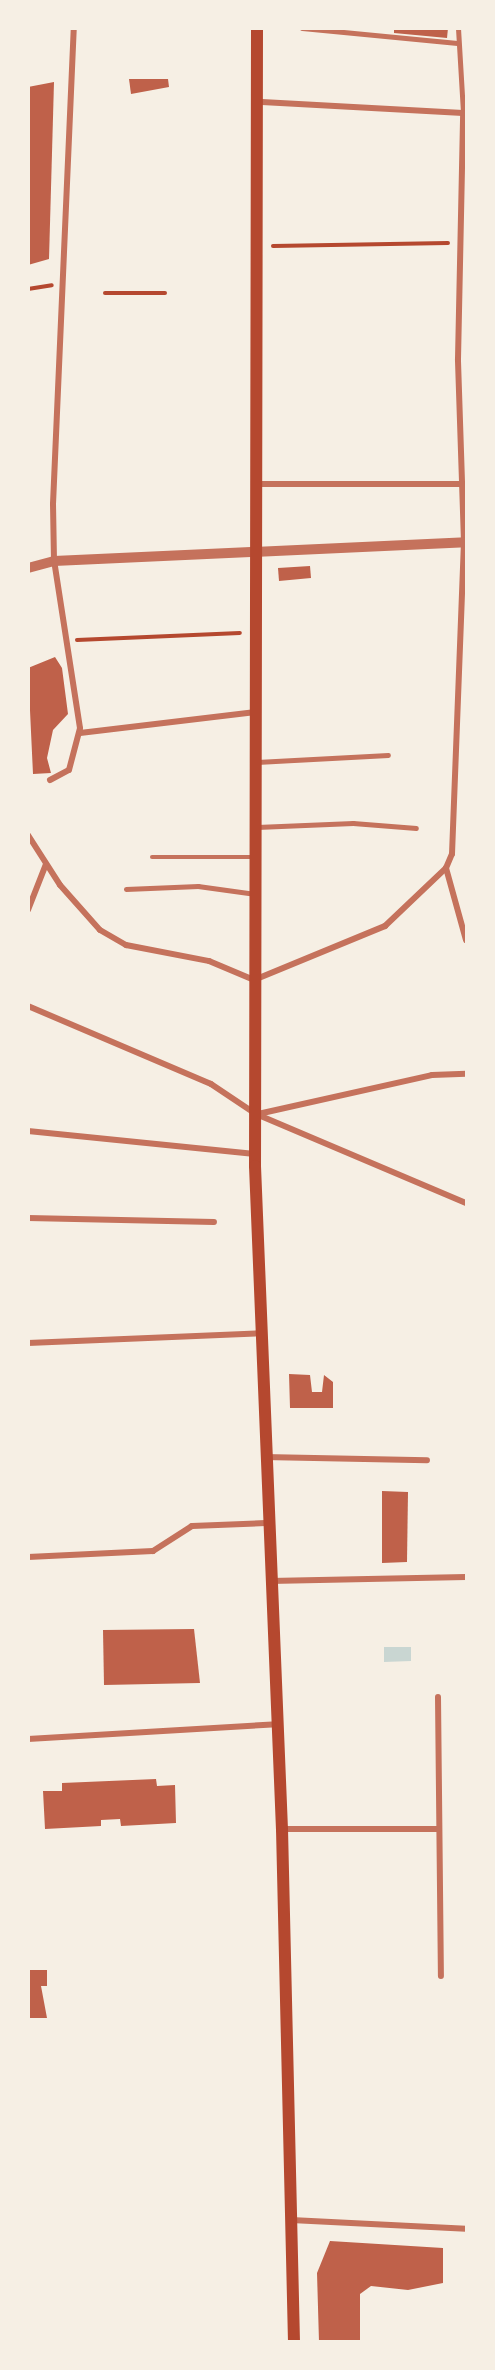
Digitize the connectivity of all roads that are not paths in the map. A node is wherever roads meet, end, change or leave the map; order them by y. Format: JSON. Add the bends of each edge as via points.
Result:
{"nodes":[{"id":1,"x":74,"y":28,"type":"edge"},
{"id":2,"x":257,"y":28,"type":"edge"},
{"id":3,"x":302,"y":28,"type":"edge"},
{"id":4,"x":458,"y":28,"type":"edge"},
{"id":5,"x":457,"y":43,"type":"junction"},
{"id":6,"x":256,"y":102,"type":"junction"},
{"id":7,"x":463,"y":113,"type":"junction"},
{"id":8,"x":464,"y":191,"type":"edge"},
{"id":9,"x":256,"y":484,"type":"junction"},
{"id":10,"x":465,"y":484,"type":"junction"},
{"id":11,"x":465,"y":542,"type":"edge"},
{"id":12,"x":256,"y":551,"type":"junction"},
{"id":13,"x":54,"y":561,"type":"junction"},
{"id":14,"x":28,"y":568,"type":"edge"},
{"id":15,"x":464,"y":632,"type":"edge"},
{"id":16,"x":257,"y":712,"type":"junction"},
{"id":17,"x":80,"y":733,"type":"junction"},
{"id":18,"x":387,"y":756,"type":"dead end"},
{"id":19,"x":257,"y":762,"type":"junction"},
{"id":20,"x":50,"y":780,"type":"dead end"},
{"id":21,"x":257,"y":827,"type":"junction"},
{"id":22,"x":416,"y":828,"type":"dead end"},
{"id":23,"x":28,"y":835,"type":"edge"},
{"id":24,"x":152,"y":857,"type":"dead end"},
{"id":25,"x":257,"y":857,"type":"junction"},
{"id":26,"x":46,"y":864,"type":"junction"},
{"id":27,"x":446,"y":868,"type":"junction"},
{"id":28,"x":126,"y":890,"type":"dead end"},
{"id":29,"x":257,"y":894,"type":"junction"},
{"id":30,"x":28,"y":910,"type":"edge"},
{"id":31,"x":466,"y":940,"type":"edge"},
{"id":32,"x":254,"y":980,"type":"junction"},
{"id":33,"x":28,"y":1006,"type":"edge"},
{"id":34,"x":466,"y":1074,"type":"edge"},
{"id":35,"x":256,"y":1114,"type":"junction"},
{"id":36,"x":28,"y":1131,"type":"edge"},
{"id":37,"x":255,"y":1154,"type":"junction"},
{"id":38,"x":466,"y":1203,"type":"edge"},
{"id":39,"x":28,"y":1218,"type":"edge"},
{"id":40,"x":214,"y":1222,"type":"dead end"},
{"id":41,"x":262,"y":1333,"type":"junction"},
{"id":42,"x":28,"y":1343,"type":"edge"},
{"id":43,"x":264,"y":1457,"type":"junction"},
{"id":44,"x":427,"y":1460,"type":"dead end"},
{"id":45,"x":266,"y":1523,"type":"junction"},
{"id":46,"x":28,"y":1557,"type":"edge"},
{"id":47,"x":466,"y":1577,"type":"edge"},
{"id":48,"x":269,"y":1581,"type":"junction"},
{"id":49,"x":438,"y":1696,"type":"dead end"},
{"id":50,"x":277,"y":1724,"type":"junction"},
{"id":51,"x":28,"y":1739,"type":"edge"},
{"id":52,"x":282,"y":1829,"type":"junction"},
{"id":53,"x":439,"y":1829,"type":"junction"},
{"id":54,"x":441,"y":1976,"type":"dead end"},
{"id":55,"x":290,"y":2220,"type":"junction"},
{"id":56,"x":466,"y":2229,"type":"edge"},
{"id":57,"x":294,"y":2342,"type":"edge"}],
"edges":[{"from":1,"to":13,"type":"street"},
{"from":2,"to":6,"type":"main road"},
{"from":3,"to":5,"type":"street"},
{"from":4,"to":5,"type":"street"},
{"from":5,"to":7,"type":"street"},
{"from":6,"to":7,"type":"street"},
{"from":6,"to":9,"type":"main road"},
{"from":7,"to":8,"type":"street"},
{"from":8,"to":10,"type":"street","via":[[458,359]]},
{"from":9,"to":10,"type":"street"},
{"from":9,"to":12,"type":"main road"},
{"from":10,"to":11,"type":"street"},
{"from":11,"to":12,"type":"street"},
{"from":11,"to":15,"type":"street"},
{"from":12,"to":13,"type":"street"},
{"from":12,"to":16,"type":"main road"},
{"from":13,"to":14,"type":"street"},
{"from":13,"to":17,"type":"street"},
{"from":15,"to":27,"type":"street","via":[[454,833]]},
{"from":16,"to":17,"type":"street"},
{"from":16,"to":19,"type":"main road"},
{"from":17,"to":20,"type":"street","via":[[69,770]]},
{"from":18,"to":19,"type":"lane"},
{"from":19,"to":21,"type":"main road"},
{"from":21,"to":22,"type":"lane","via":[[353,823]]},
{"from":21,"to":25,"type":"main road"},
{"from":23,"to":26,"type":"street"},
{"from":24,"to":25,"type":"lane"},
{"from":25,"to":29,"type":"main road"},
{"from":26,"to":30,"type":"street"},
{"from":26,"to":32,"type":"street","via":[[109,935],[126,945],[209,961]]},
{"from":27,"to":31,"type":"street"},
{"from":27,"to":32,"type":"street","via":[[385,926]]},
{"from":28,"to":29,"type":"lane","via":[[198,886]]},
{"from":29,"to":32,"type":"main road"},
{"from":32,"to":35,"type":"main road"},
{"from":33,"to":35,"type":"street","via":[[211,1084]]},
{"from":34,"to":35,"type":"street","via":[[432,1076]]},
{"from":35,"to":37,"type":"main road"},
{"from":35,"to":38,"type":"street"},
{"from":36,"to":37,"type":"street"},
{"from":37,"to":41,"type":"main road"},
{"from":39,"to":40,"type":"street"},
{"from":41,"to":42,"type":"street"},
{"from":41,"to":43,"type":"main road"},
{"from":43,"to":44,"type":"street"},
{"from":43,"to":45,"type":"main road"},
{"from":45,"to":46,"type":"street","via":[[192,1526],[153,1551]]},
{"from":45,"to":48,"type":"main road"},
{"from":47,"to":48,"type":"street"},
{"from":48,"to":50,"type":"main road"},
{"from":49,"to":53,"type":"street"},
{"from":50,"to":51,"type":"street"},
{"from":50,"to":52,"type":"main road"},
{"from":52,"to":53,"type":"street"},
{"from":52,"to":55,"type":"main road"},
{"from":53,"to":54,"type":"street"},
{"from":55,"to":56,"type":"street"},
{"from":55,"to":57,"type":"main road"}]}
